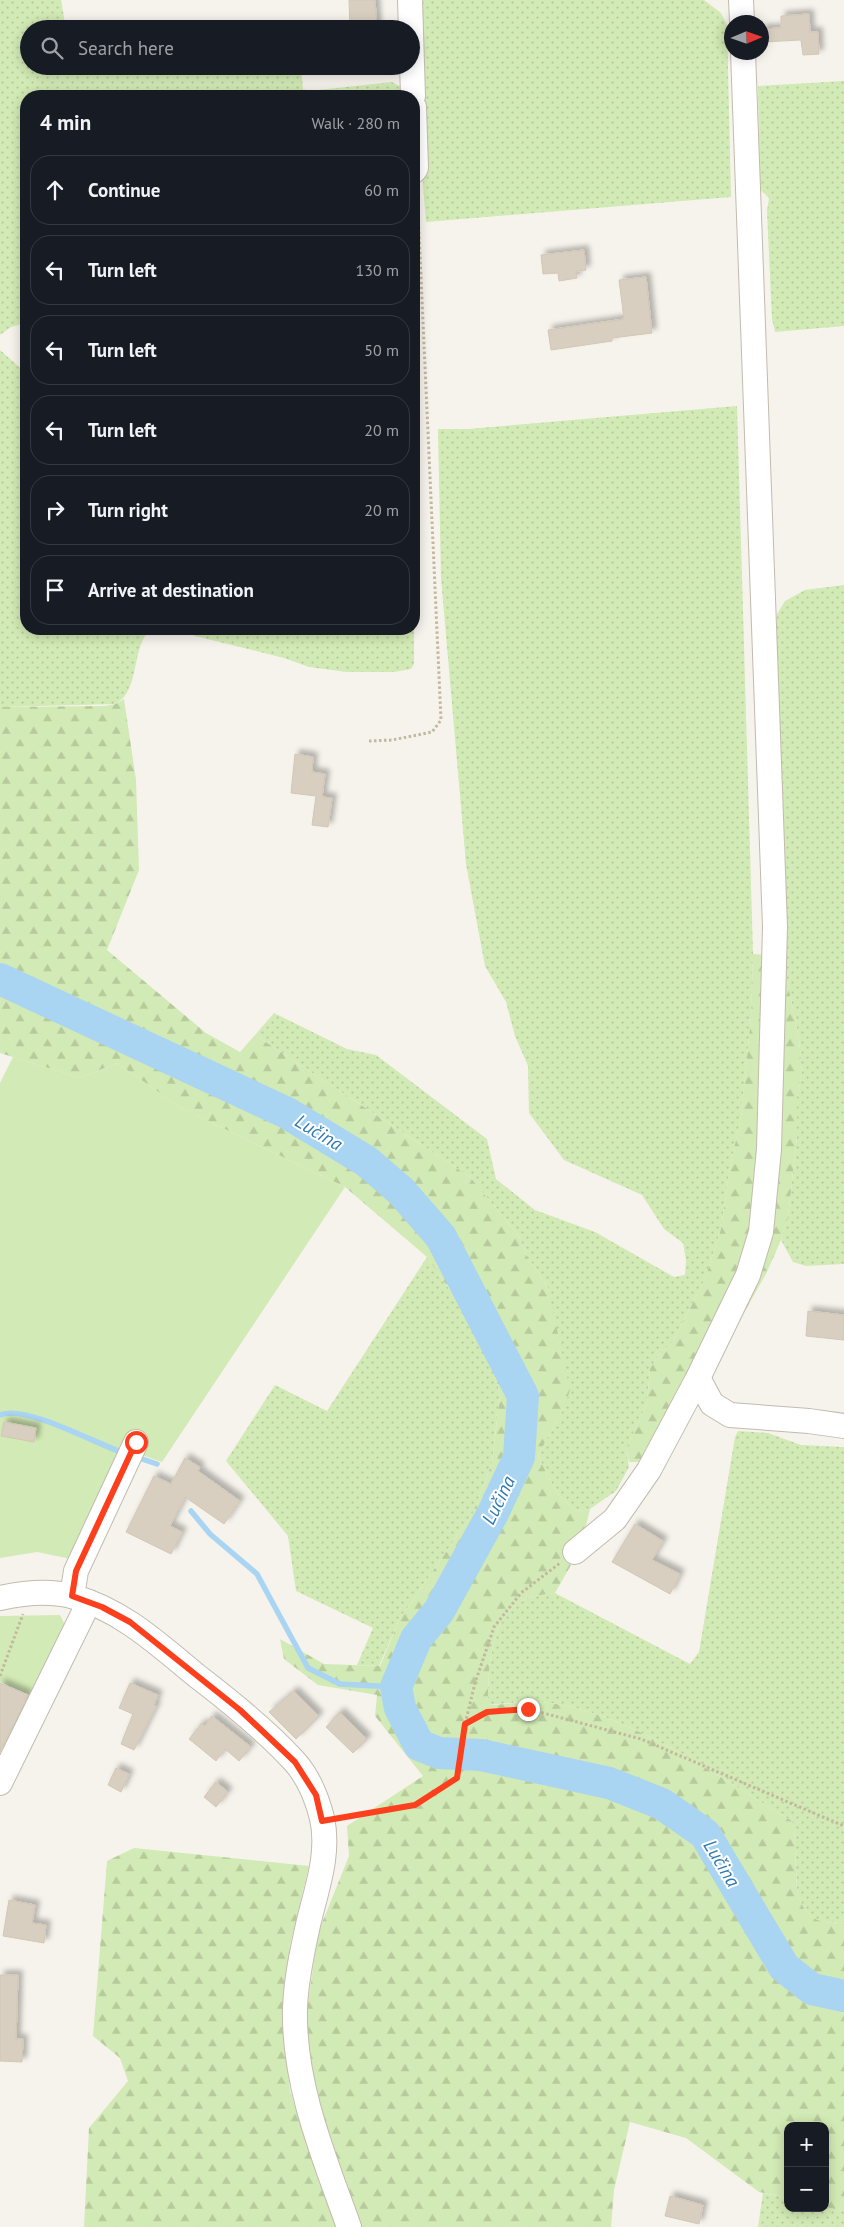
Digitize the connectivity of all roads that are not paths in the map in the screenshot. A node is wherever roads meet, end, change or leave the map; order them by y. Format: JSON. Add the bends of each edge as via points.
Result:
{"nodes":[{"id":1,"x":410,"y":0,"type":"edge"},
{"id":2,"x":741,"y":0,"type":"edge"},
{"id":3,"x":742,"y":15,"type":"edge"},
{"id":4,"x":411,"y":20,"type":"edge"},
{"id":5,"x":743,"y":60,"type":"edge"},
{"id":6,"x":412,"y":75,"type":"edge"},
{"id":7,"x":413,"y":90,"type":"edge"},
{"id":8,"x":698,"y":1378,"type":"junction"},
{"id":9,"x":844,"y":1426,"type":"edge"},
{"id":10,"x":131,"y":1453,"type":"dead end"},
{"id":11,"x":575,"y":1552,"type":"road end"},
{"id":12,"x":0,"y":1598,"type":"edge"},
{"id":13,"x":80,"y":1599,"type":"junction"},
{"id":14,"x":0,"y":1783,"type":"edge"},
{"id":15,"x":349,"y":2227,"type":"edge"}],
"edges":[{"from":1,"to":4,"type":"street"},
{"from":2,"to":3,"type":"street"},
{"from":5,"to":8,"type":"street","via":[[775,926],[769,1148],[761,1232],[748,1275]]},
{"from":6,"to":7,"type":"street"},
{"from":8,"to":9,"type":"street","via":[[712,1404],[730,1415]]},
{"from":8,"to":11,"type":"street","via":[[649,1470],[615,1518]]},
{"from":10,"to":13,"type":"street","via":[[76,1571]]},
{"from":12,"to":13,"type":"street","via":[[55,1593]]},
{"from":13,"to":14,"type":"street"},
{"from":13,"to":15,"type":"street","via":[[130,1622],[240,1710],[295,1762],[316,1795],[325,1850],[300,1965],[295,2009],[301,2080]]}]}
